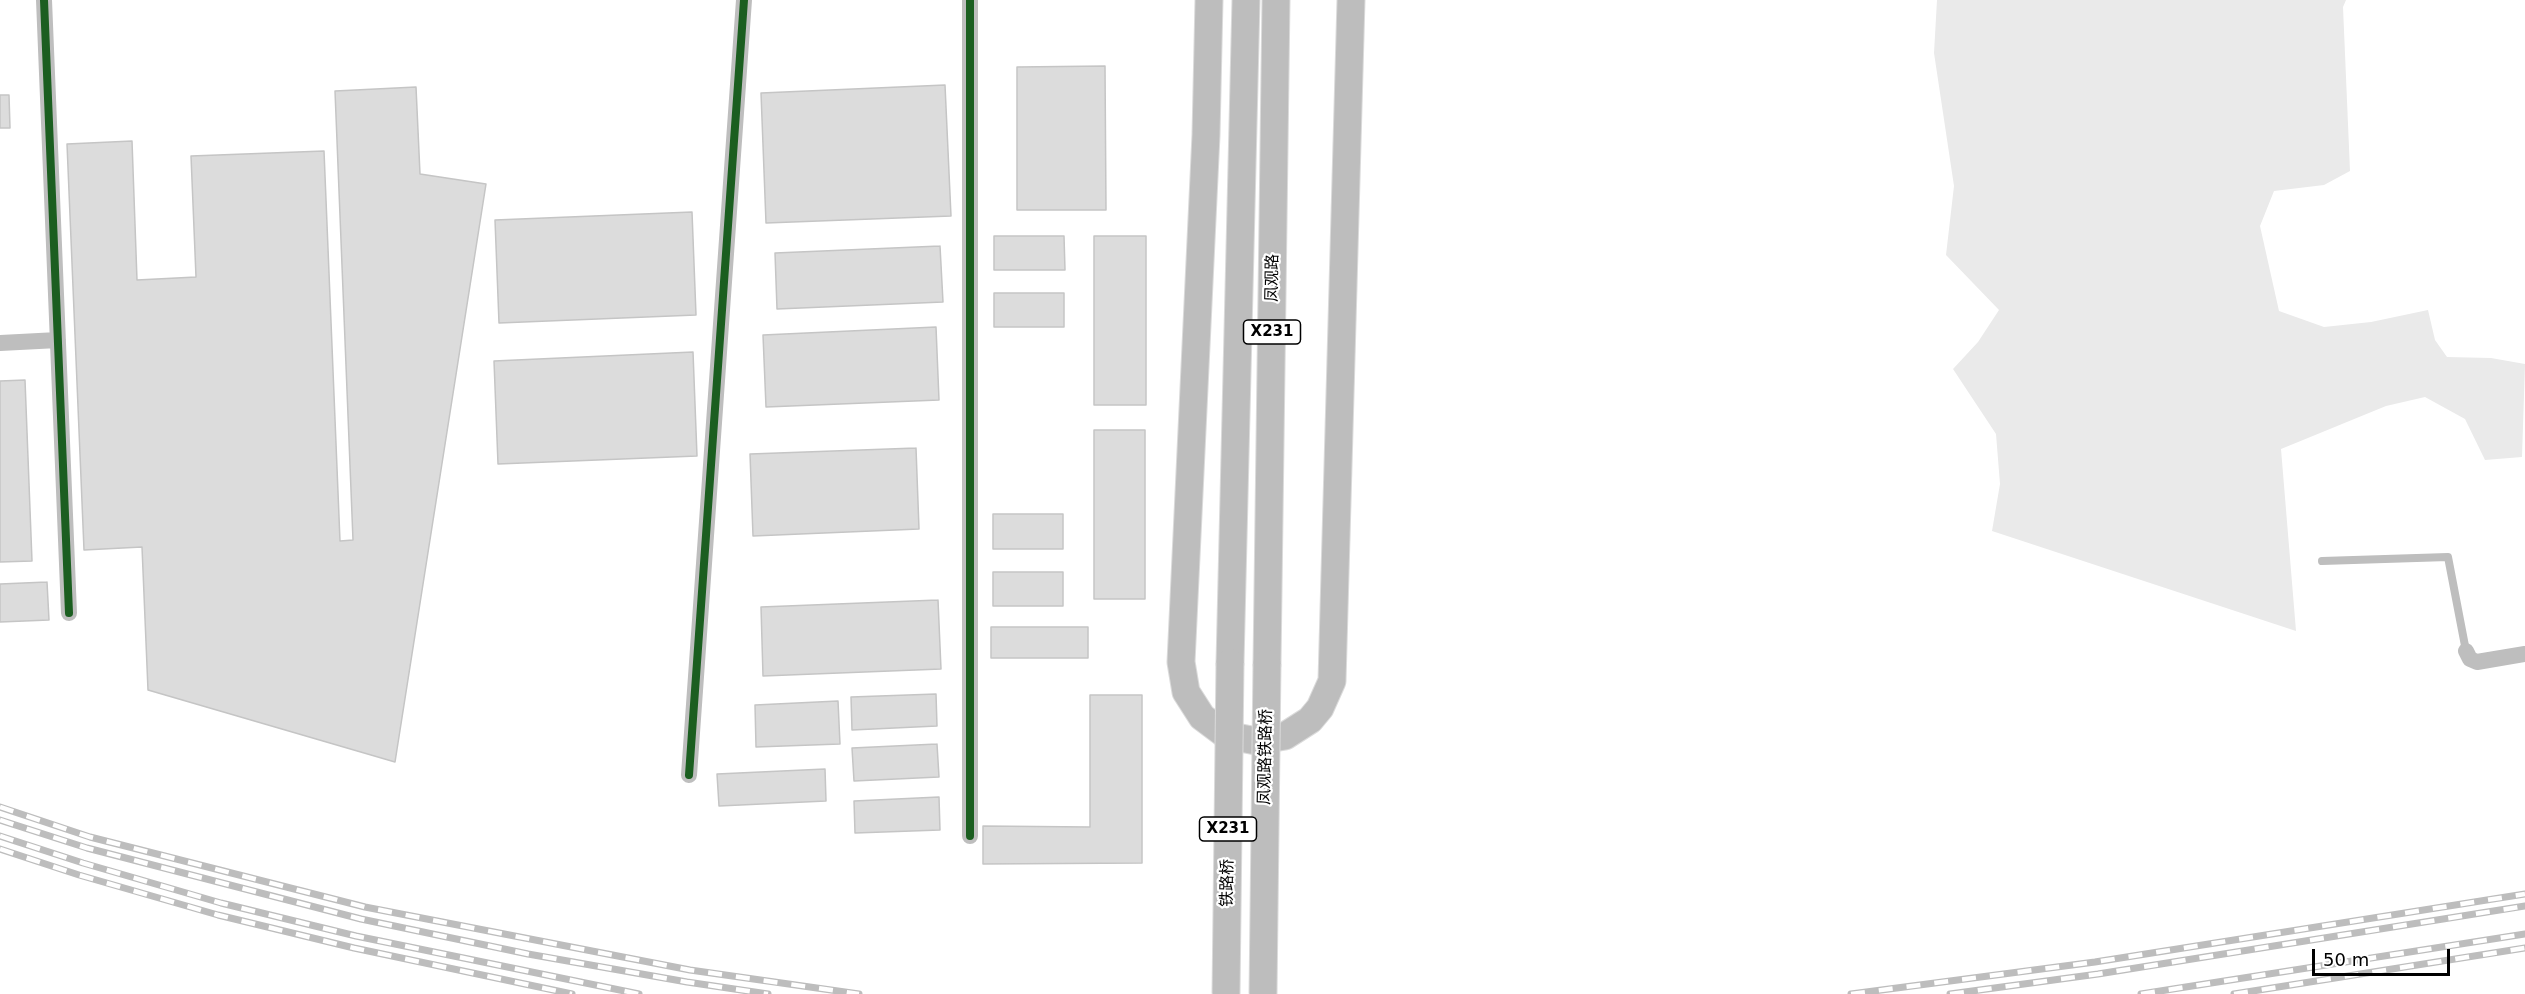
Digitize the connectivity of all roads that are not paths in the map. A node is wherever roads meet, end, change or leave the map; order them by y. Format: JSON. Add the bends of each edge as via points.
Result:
{"nodes":[{"id":1,"x":44,"y":0,"type":"edge"},
{"id":2,"x":744,"y":0,"type":"edge"},
{"id":3,"x":970,"y":0,"type":"edge"},
{"id":4,"x":1209,"y":0,"type":"edge"},
{"id":5,"x":1246,"y":0,"type":"edge"},
{"id":6,"x":1276,"y":0,"type":"edge"},
{"id":7,"x":1351,"y":0,"type":"edge"},
{"id":8,"x":1206,"y":135,"type":"junction"},
{"id":9,"x":1239,"y":299,"type":"junction"},
{"id":10,"x":58,"y":340,"type":"junction"},
{"id":11,"x":0,"y":343,"type":"edge"},
{"id":12,"x":2322,"y":561,"type":"dead end"},
{"id":13,"x":69,"y":613,"type":"dead end"},
{"id":14,"x":2466,"y":651,"type":"joint"},
{"id":15,"x":2525,"y":654,"type":"edge"},
{"id":16,"x":1230,"y":663,"type":"joint"},
{"id":17,"x":1267,"y":664,"type":"joint"},
{"id":18,"x":689,"y":775,"type":"dead end"},
{"id":19,"x":970,"y":836,"type":"dead end"},
{"id":20,"x":1226,"y":994,"type":"edge"},
{"id":21,"x":1263,"y":994,"type":"edge"}],
"edges":[{"from":1,"to":10,"type":"street"},
{"from":2,"to":18,"type":"street"},
{"from":3,"to":19,"type":"street"},
{"from":4,"to":8,"type":"main road"},
{"from":5,"to":9,"type":"main road","name":"凤观路","number":"X231"},
{"from":6,"to":17,"type":"main road","name":"凤观路","number":"X231"},
{"from":7,"to":8,"type":"main road","via":[[1334,666],[1330,688],[1320,708],[1298,729],[1271,740],[1240,739],[1213,727],[1192,705],[1182,677]]},
{"from":8,"to":9,"type":"main road"},
{"from":9,"to":16,"type":"main road","name":"凤观路","number":"X231"},
{"from":10,"to":11,"type":"street"},
{"from":10,"to":13,"type":"street"},
{"from":12,"to":14,"type":"lane","via":[[2448,557]]},
{"from":14,"to":15,"type":"street","via":[[2477,662]]},
{"from":16,"to":20,"type":"main road","name":"铁路桥","number":"X231","bridge":true},
{"from":17,"to":21,"type":"main road","name":"凤观路铁路桥","number":"X231","bridge":true}]}
